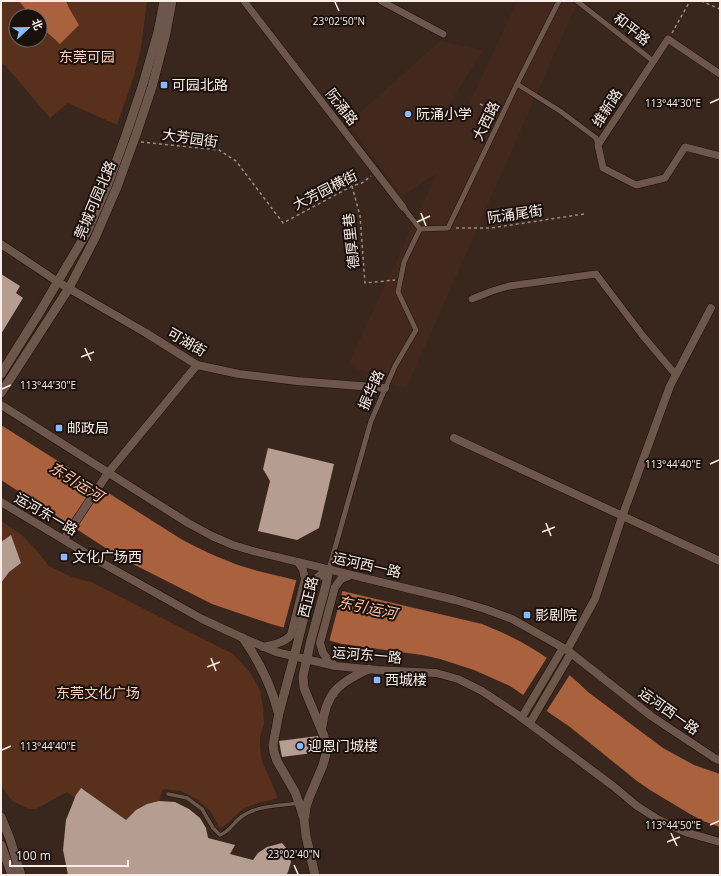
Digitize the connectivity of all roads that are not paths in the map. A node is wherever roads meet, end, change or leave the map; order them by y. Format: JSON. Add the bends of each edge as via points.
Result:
{"nodes":[{"id":1,"x":164,"y":1,"type":"edge"},
{"id":2,"x":172,"y":1,"type":"edge"},
{"id":3,"x":244,"y":1,"type":"edge"},
{"id":4,"x":381,"y":1,"type":"edge"},
{"id":5,"x":559,"y":1,"type":"edge"},
{"id":6,"x":577,"y":1,"type":"edge"},
{"id":7,"x":443,"y":34,"type":"dead end"},
{"id":8,"x":668,"y":40,"type":"joint"},
{"id":9,"x":653,"y":61,"type":"junction"},
{"id":10,"x":720,"y":74,"type":"edge"},
{"id":11,"x":516,"y":84,"type":"junction"},
{"id":12,"x":598,"y":145,"type":"junction"},
{"id":13,"x":720,"y":156,"type":"edge"},
{"id":14,"x":403,"y":207,"type":"joint"},
{"id":15,"x":420,"y":229,"type":"junction"},
{"id":16,"x":1,"y":244,"type":"edge"},
{"id":17,"x":58,"y":282,"type":"junction"},
{"id":18,"x":69,"y":288,"type":"junction"},
{"id":19,"x":472,"y":299,"type":"dead end"},
{"id":20,"x":711,"y":308,"type":"dead end"},
{"id":21,"x":197,"y":365,"type":"junction"},
{"id":22,"x":1,"y":374,"type":"edge"},
{"id":23,"x":676,"y":375,"type":"junction"},
{"id":24,"x":385,"y":388,"type":"junction"},
{"id":25,"x":1,"y":393,"type":"edge"},
{"id":26,"x":1,"y":405,"type":"edge"},
{"id":27,"x":454,"y":438,"type":"dead end"},
{"id":28,"x":108,"y":474,"type":"junction"},
{"id":29,"x":1,"y":502,"type":"edge"},
{"id":30,"x":622,"y":516,"type":"junction"},
{"id":31,"x":64,"y":539,"type":"junction"},
{"id":32,"x":720,"y":561,"type":"edge"},
{"id":33,"x":298,"y":562,"type":"junction"},
{"id":34,"x":329,"y":570,"type":"junction"},
{"id":35,"x":351,"y":575,"type":"junction"},
{"id":36,"x":309,"y":580,"type":"junction"},
{"id":37,"x":330,"y":586,"type":"junction"},
{"id":38,"x":295,"y":636,"type":"junction"},
{"id":39,"x":243,"y":638,"type":"junction"},
{"id":40,"x":263,"y":647,"type":"junction"},
{"id":41,"x":566,"y":653,"type":"junction"},
{"id":42,"x":294,"y":657,"type":"junction"},
{"id":43,"x":307,"y":660,"type":"junction"},
{"id":44,"x":335,"y":666,"type":"junction"},
{"id":45,"x":369,"y":670,"type":"junction"},
{"id":46,"x":278,"y":713,"type":"junction"},
{"id":47,"x":522,"y":717,"type":"junction"},
{"id":48,"x":530,"y":723,"type":"junction"},
{"id":49,"x":322,"y":728,"type":"junction"},
{"id":50,"x":720,"y":760,"type":"edge"},
{"id":51,"x":168,"y":794,"type":"dead end"},
{"id":52,"x":299,"y":803,"type":"junction"},
{"id":53,"x":304,"y":819,"type":"junction"},
{"id":54,"x":2,"y":821,"type":"edge"},
{"id":55,"x":720,"y":842,"type":"edge"},
{"id":56,"x":1,"y":845,"type":"edge"},
{"id":57,"x":12,"y":875,"type":"edge"},
{"id":58,"x":21,"y":875,"type":"edge"},
{"id":59,"x":315,"y":875,"type":"edge"}],
"edges":[{"from":1,"to":17,"type":"main road","name":"莞城可园北路","via":[[143,84],[114,169],[87,232]]},
{"from":2,"to":18,"type":"main road","name":"莞城可园北路","via":[[154,79],[134,142],[95,238]]},
{"from":3,"to":14,"type":"street","name":"阮涌路"},
{"from":4,"to":7,"type":"street"},
{"from":5,"to":11,"type":"street","name":"大西路"},
{"from":6,"to":9,"type":"street","name":"和平路"},
{"from":8,"to":9,"type":"street","name":"维新路"},
{"from":8,"to":10,"type":"street","name":"和平路"},
{"from":9,"to":12,"type":"street","name":"维新路"},
{"from":11,"to":12,"type":"street","name":"维新路","via":[[560,111],[596,138]]},
{"from":11,"to":15,"type":"street","name":"大西路","via":[[448,228]]},
{"from":12,"to":13,"type":"street","via":[[603,168],[636,185],[665,178],[684,147]]},
{"from":14,"to":15,"type":"street","name":"阮涌路"},
{"from":15,"to":24,"type":"street","name":"振华路","via":[[404,262],[398,292],[416,330]]},
{"from":16,"to":17,"type":"street","name":"可湖街"},
{"from":17,"to":18,"type":"street","name":"可湖街"},
{"from":17,"to":22,"type":"main road","name":"莞城可园北路"},
{"from":18,"to":21,"type":"street","name":"可湖街"},
{"from":18,"to":25,"type":"main road","name":"莞城可园北路"},
{"from":19,"to":23,"type":"street","via":[[509,286],[596,274]]},
{"from":20,"to":23,"type":"street"},
{"from":21,"to":24,"type":"street","name":"可湖街","via":[[238,374]]},
{"from":21,"to":28,"type":"street"},
{"from":23,"to":30,"type":"street"},
{"from":24,"to":34,"type":"street","name":"振华路","via":[[371,421]]},
{"from":26,"to":28,"type":"street","name":"运河西一路"},
{"from":27,"to":30,"type":"street"},
{"from":28,"to":31,"type":"street"},
{"from":28,"to":33,"type":"street","name":"运河西一路","via":[[212,536],[253,552]]},
{"from":29,"to":31,"type":"street","name":"运河东一路"},
{"from":30,"to":32,"type":"street"},
{"from":30,"to":41,"type":"street","via":[[595,599]]},
{"from":31,"to":39,"type":"street","name":"运河东一路","via":[[171,602]]},
{"from":33,"to":34,"type":"street","name":"运河西一路"},
{"from":33,"to":36,"type":"street"},
{"from":34,"to":35,"type":"street","name":"运河西一路"},
{"from":34,"to":36,"type":"main road","name":"西正路"},
{"from":34,"to":37,"type":"main road","name":"西正路"},
{"from":35,"to":37,"type":"street"},
{"from":35,"to":41,"type":"street","name":"运河西一路","via":[[485,609],[512,619]]},
{"from":36,"to":38,"type":"main road","name":"西正路"},
{"from":37,"to":43,"type":"main road","name":"西正路","via":[[311,640]]},
{"from":37,"to":44,"type":"street","via":[[320,643],[326,657]]},
{"from":38,"to":40,"type":"street"},
{"from":38,"to":42,"type":"main road","name":"西正路"},
{"from":39,"to":40,"type":"street","name":"运河东一路"},
{"from":39,"to":46,"type":"main road","via":[[267,679]]},
{"from":40,"to":42,"type":"street","name":"运河东一路"},
{"from":41,"to":47,"type":"street"},
{"from":41,"to":48,"type":"street"},
{"from":41,"to":50,"type":"street","name":"运河西一路","via":[[650,716]]},
{"from":42,"to":43,"type":"street","name":"运河东一路"},
{"from":42,"to":46,"type":"main road","name":"西正路"},
{"from":43,"to":44,"type":"street","name":"运河东一路"},
{"from":43,"to":49,"type":"main road","name":"西正路","via":[[303,676],[304,688]]},
{"from":44,"to":45,"type":"street","name":"运河东一路"},
{"from":45,"to":47,"type":"street","name":"运河东一路","via":[[436,673],[458,679]]},
{"from":45,"to":49,"type":"main road","via":[[355,675],[334,692],[325,707]]},
{"from":46,"to":52,"type":"main road","name":"西正路","via":[[274,752]]},
{"from":47,"to":48,"type":"street","name":"运河东一路"},
{"from":48,"to":55,"type":"street","name":"运河东一路","via":[[637,806],[659,820],[688,833]]},
{"from":49,"to":53,"type":"main road","name":"西正路","via":[[326,754]]},
{"from":51,"to":52,"type":"lane","via":[[187,798],[202,809],[220,835],[251,812]]},
{"from":52,"to":53,"type":"main road","name":"西正路"},
{"from":53,"to":59,"type":"main road","name":"西正路"},
{"from":54,"to":58,"type":"main road"},
{"from":56,"to":57,"type":"main road"}]}
